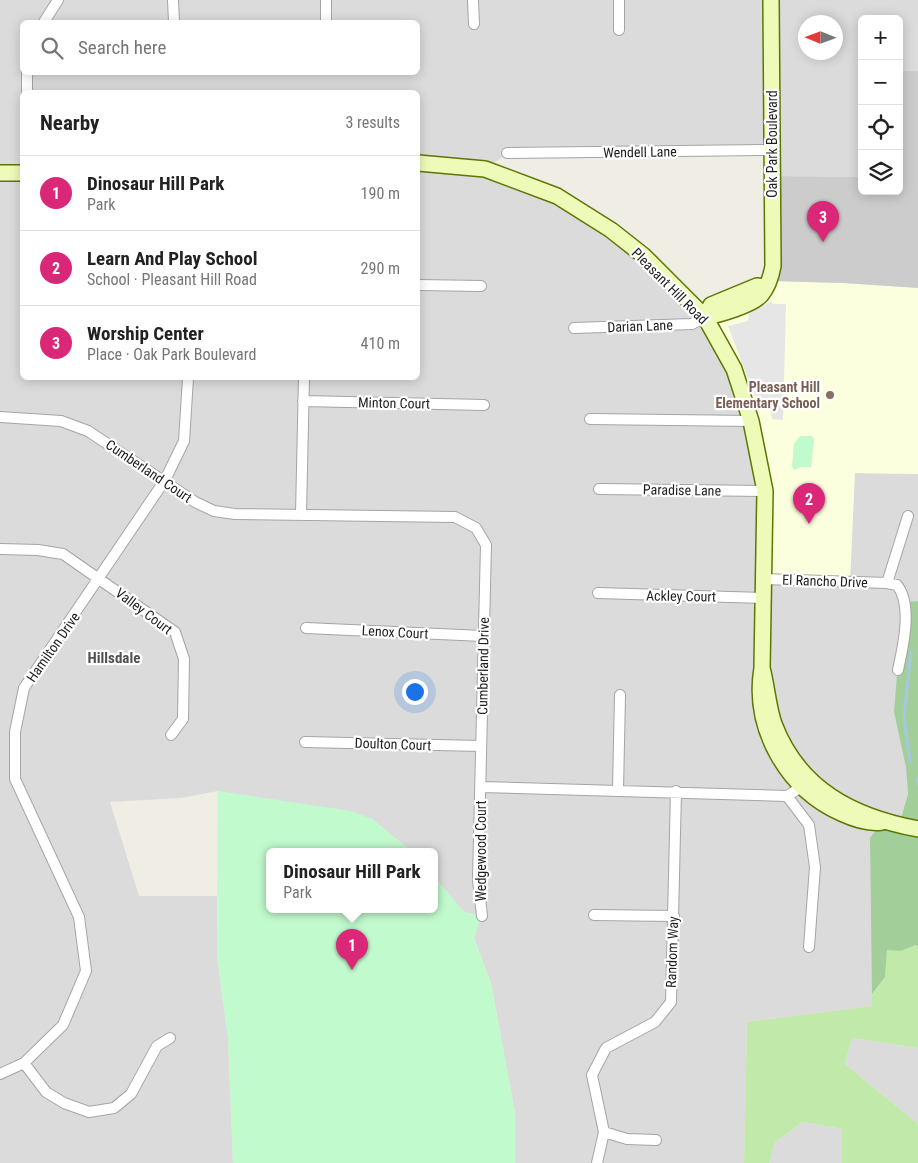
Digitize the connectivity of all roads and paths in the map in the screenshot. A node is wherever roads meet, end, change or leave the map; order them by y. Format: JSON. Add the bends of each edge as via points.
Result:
{"nodes":[{"id":1,"x":58,"y":0,"type":"edge"},
{"id":2,"x":174,"y":0,"type":"edge"},
{"id":3,"x":326,"y":0,"type":"edge"},
{"id":4,"x":473,"y":0,"type":"edge"},
{"id":5,"x":619,"y":0,"type":"edge"},
{"id":6,"x":771,"y":0,"type":"edge"},
{"id":7,"x":45,"y":20,"type":"edge"},
{"id":8,"x":174,"y":20,"type":"edge"},
{"id":9,"x":326,"y":20,"type":"edge"},
{"id":10,"x":474,"y":24,"type":"dead end"},
{"id":11,"x":619,"y":30,"type":"dead end"},
{"id":12,"x":27,"y":75,"type":"edge"},
{"id":13,"x":27,"y":90,"type":"edge"},
{"id":14,"x":772,"y":150,"type":"junction"},
{"id":15,"x":508,"y":153,"type":"dead end"},
{"id":16,"x":420,"y":163,"type":"edge"},
{"id":17,"x":0,"y":173,"type":"edge"},
{"id":18,"x":20,"y":173,"type":"edge"},
{"id":19,"x":420,"y":285,"type":"edge"},
{"id":20,"x":481,"y":286,"type":"dead end"},
{"id":21,"x":705,"y":317,"type":"junction"},
{"id":22,"x":574,"y":328,"type":"dead end"},
{"id":23,"x":188,"y":380,"type":"edge"},
{"id":24,"x":304,"y":380,"type":"edge"},
{"id":25,"x":303,"y":401,"type":"junction"},
{"id":26,"x":484,"y":405,"type":"dead end"},
{"id":27,"x":0,"y":417,"type":"edge"},
{"id":28,"x":590,"y":419,"type":"dead end"},
{"id":29,"x":751,"y":421,"type":"junction"},
{"id":30,"x":165,"y":480,"type":"junction"},
{"id":31,"x":599,"y":489,"type":"dead end"},
{"id":32,"x":765,"y":491,"type":"junction"},
{"id":33,"x":301,"y":514,"type":"junction"},
{"id":34,"x":908,"y":516,"type":"dead end"},
{"id":35,"x":0,"y":549,"type":"edge"},
{"id":36,"x":100,"y":578,"type":"junction"},
{"id":37,"x":764,"y":579,"type":"junction"},
{"id":38,"x":886,"y":583,"type":"junction"},
{"id":39,"x":598,"y":593,"type":"dead end"},
{"id":40,"x":764,"y":598,"type":"junction"},
{"id":41,"x":306,"y":628,"type":"dead end"},
{"id":42,"x":483,"y":636,"type":"junction"},
{"id":43,"x":898,"y":670,"type":"dead end"},
{"id":44,"x":620,"y":695,"type":"dead end"},
{"id":45,"x":171,"y":735,"type":"dead end"},
{"id":46,"x":305,"y":742,"type":"dead end"},
{"id":47,"x":481,"y":746,"type":"junction"},
{"id":48,"x":806,"y":784,"type":"junction"},
{"id":49,"x":481,"y":787,"type":"junction"},
{"id":50,"x":618,"y":790,"type":"junction"},
{"id":51,"x":676,"y":791,"type":"junction"},
{"id":52,"x":787,"y":796,"type":"junction"},
{"id":53,"x":918,"y":829,"type":"edge"},
{"id":54,"x":594,"y":915,"type":"dead end"},
{"id":55,"x":482,"y":916,"type":"dead end"},
{"id":56,"x":674,"y":916,"type":"junction"},
{"id":57,"x":809,"y":947,"type":"dead end"},
{"id":58,"x":170,"y":1038,"type":"dead end"},
{"id":59,"x":24,"y":1063,"type":"junction"},
{"id":60,"x":0,"y":1074,"type":"edge"},
{"id":61,"x":604,"y":1132,"type":"junction"},
{"id":62,"x":656,"y":1140,"type":"dead end"},
{"id":63,"x":597,"y":1163,"type":"edge"}],
"edges":[{"from":1,"to":7,"type":"street"},
{"from":2,"to":8,"type":"street"},
{"from":3,"to":9,"type":"street"},
{"from":4,"to":10,"type":"street"},
{"from":5,"to":11,"type":"street"},
{"from":6,"to":14,"type":"street","name":"Oak Park Boulevard"},
{"from":12,"to":13,"type":"street"},
{"from":14,"to":15,"type":"street","name":"Wendell Lane"},
{"from":14,"to":21,"type":"street","name":"Oak Park Boulevard","via":[[773,266],[770,281],[765,287],[757,286],[711,305]]},
{"from":16,"to":21,"type":"street","name":"Pleasant Hill Road","via":[[485,169],[557,196],[611,230],[644,256]]},
{"from":17,"to":18,"type":"street"},
{"from":19,"to":20,"type":"street"},
{"from":21,"to":22,"type":"street","name":"Darian Lane","via":[[692,324]]},
{"from":21,"to":29,"type":"street","name":"Pleasant Hill Road","via":[[734,369]]},
{"from":23,"to":30,"type":"street","name":"Hamilton Drive","via":[[184,441]]},
{"from":24,"to":25,"type":"street"},
{"from":25,"to":26,"type":"street","name":"Minton Court"},
{"from":25,"to":33,"type":"street"},
{"from":27,"to":30,"type":"street","name":"Cumberland Court","via":[[60,420],[79,427]]},
{"from":28,"to":29,"type":"street"},
{"from":29,"to":32,"type":"street","name":"Pleasant Hill Road"},
{"from":30,"to":33,"type":"street","name":"Cumberland Court","via":[[195,502],[214,511]]},
{"from":30,"to":36,"type":"street","name":"Hamilton Drive"},
{"from":31,"to":32,"type":"street","name":"Paradise Lane"},
{"from":32,"to":37,"type":"street","name":"Pleasant Hill Road"},
{"from":33,"to":42,"type":"street","name":"Cumberland Drive","via":[[455,518],[476,528],[486,545]]},
{"from":34,"to":38,"type":"street"},
{"from":35,"to":36,"type":"street","name":"Valley Court","via":[[63,554]]},
{"from":36,"to":45,"type":"street","name":"Valley Court","via":[[175,632],[184,659],[183,719]]},
{"from":36,"to":59,"type":"street","name":"Hamilton Drive","via":[[24,688],[15,732],[14,779],[79,917],[86,971],[63,1024]]},
{"from":37,"to":38,"type":"street","name":"El Rancho Drive"},
{"from":37,"to":40,"type":"street","name":"Pleasant Hill Road"},
{"from":38,"to":43,"type":"street","via":[[898,585],[902,591],[906,634]]},
{"from":39,"to":40,"type":"street","name":"Ackley Court"},
{"from":40,"to":48,"type":"street","name":"Pleasant Hill Road","via":[[762,668],[774,724]]},
{"from":41,"to":42,"type":"street","name":"Lenox Court"},
{"from":42,"to":47,"type":"street","name":"Cumberland Drive"},
{"from":44,"to":50,"type":"street"},
{"from":46,"to":47,"type":"street","name":"Doulton Court"},
{"from":47,"to":49,"type":"street","name":"Cumberland Drive"},
{"from":48,"to":52,"type":"street"},
{"from":48,"to":53,"type":"street","name":"Pleasant Hill Road","via":[[882,822]]},
{"from":49,"to":50,"type":"street"},
{"from":49,"to":55,"type":"street","name":"Wedgewood Court","via":[[478,880]]},
{"from":50,"to":51,"type":"street"},
{"from":51,"to":52,"type":"street"},
{"from":51,"to":56,"type":"street","name":"Random Way"},
{"from":52,"to":57,"type":"street","via":[[809,826],[815,867]]},
{"from":54,"to":56,"type":"street"},
{"from":56,"to":61,"type":"street","name":"Random Way","via":[[671,1002],[655,1022],[606,1048],[592,1075]]},
{"from":58,"to":59,"type":"street","via":[[157,1046],[131,1094],[114,1108],[89,1112],[64,1103],[46,1092]]},
{"from":59,"to":60,"type":"street","name":"Hamilton Drive"},
{"from":61,"to":62,"type":"street","via":[[627,1139]]},
{"from":61,"to":63,"type":"street","name":"Random Way"}]}
